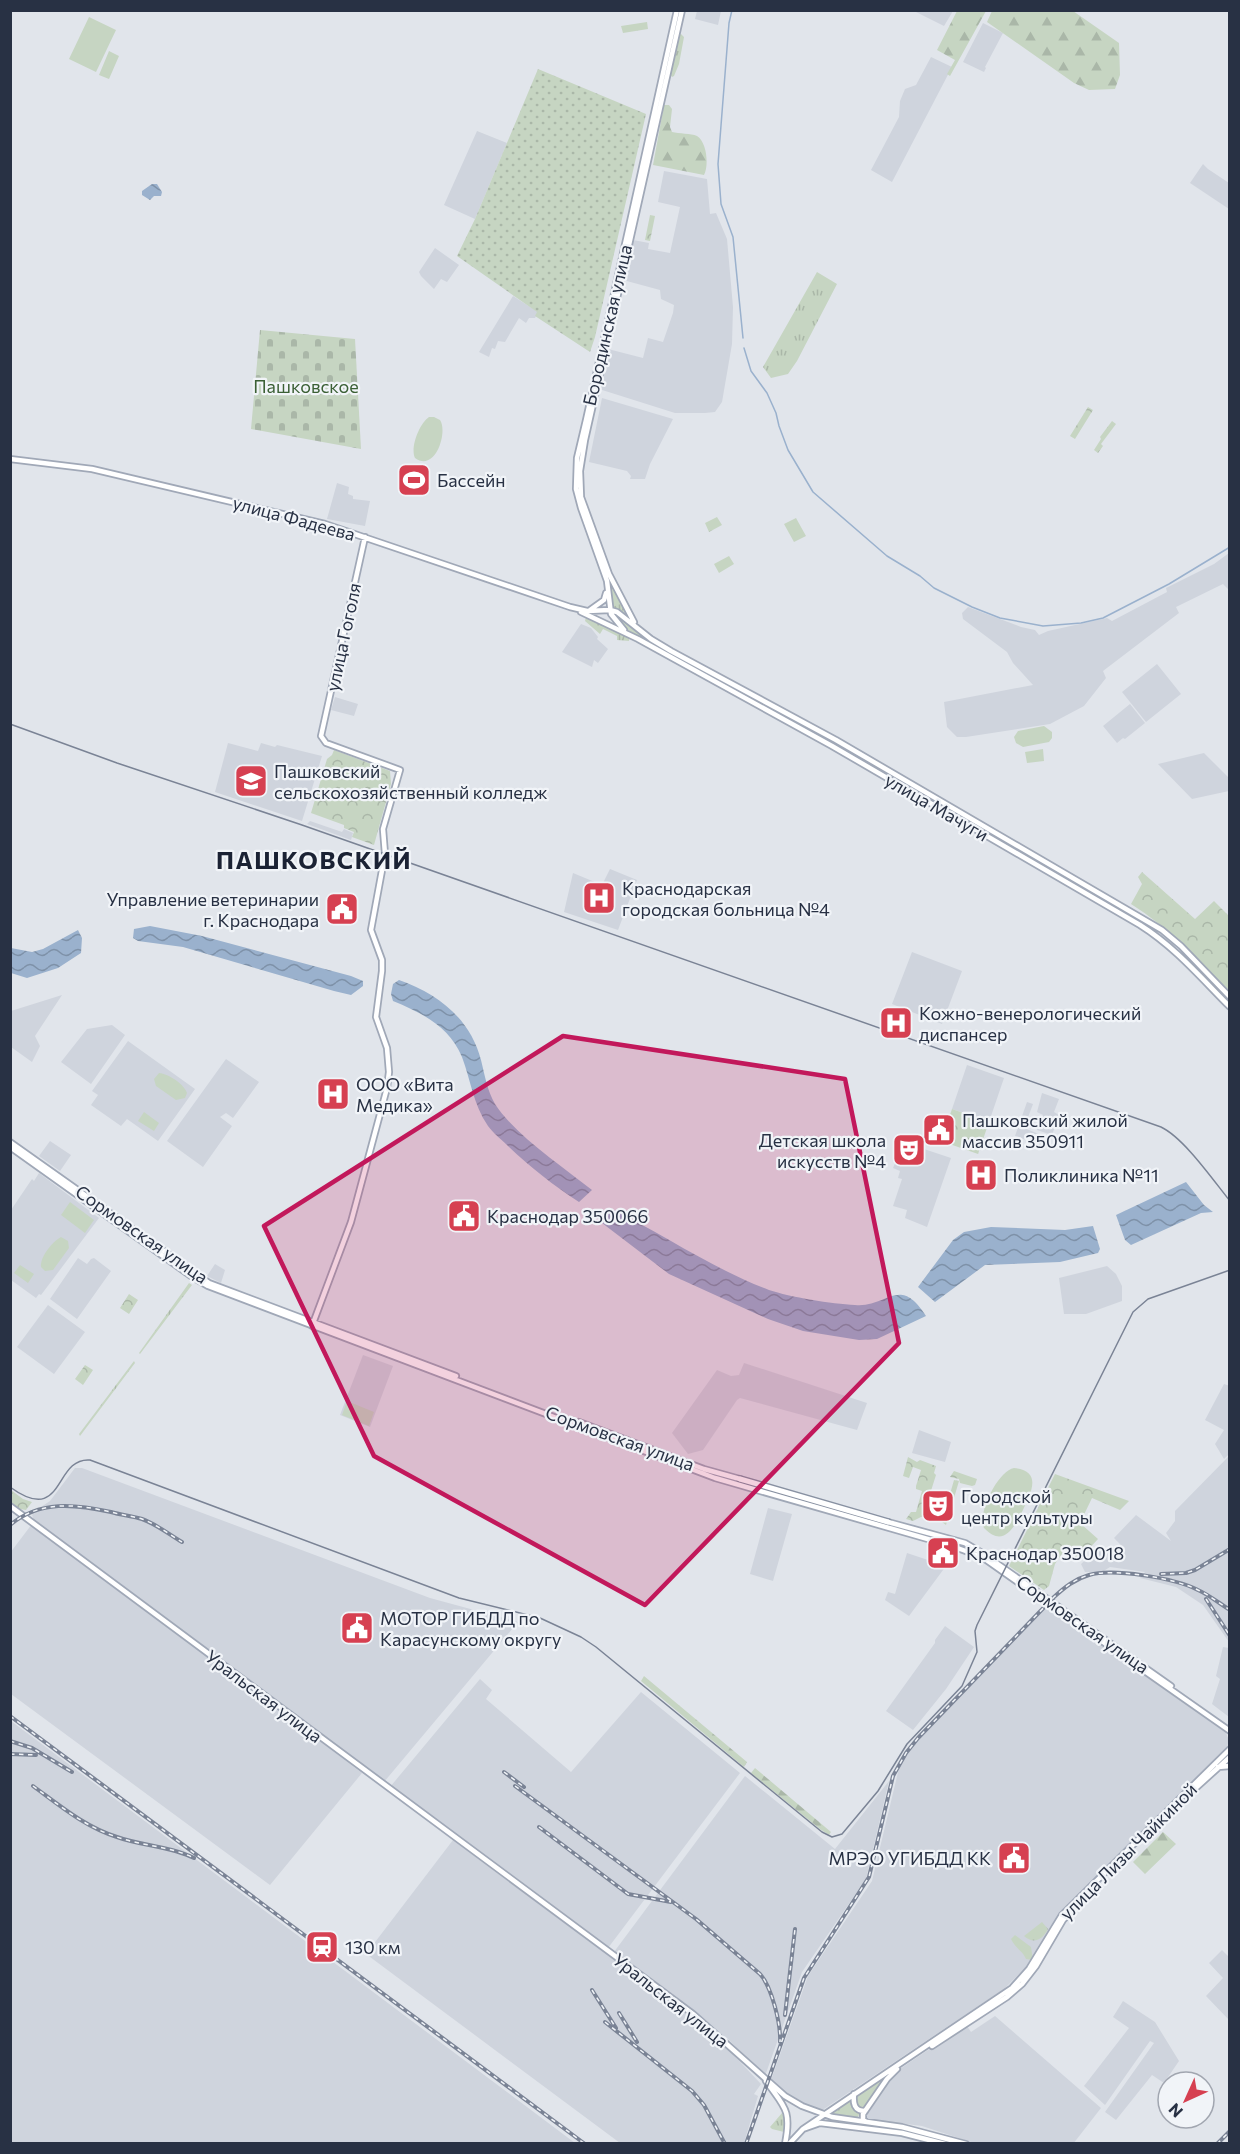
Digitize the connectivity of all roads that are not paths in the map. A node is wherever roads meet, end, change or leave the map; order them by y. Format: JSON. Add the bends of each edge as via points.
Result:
{"nodes":[{"id":1,"x":677,"y":10,"type":"edge"},
{"id":2,"x":682,"y":10,"type":"edge"},
{"id":3,"x":10,"y":459,"type":"edge"},
{"id":4,"x":365,"y":537,"type":"junction"},
{"id":5,"x":607,"y":581,"type":"junction"},
{"id":6,"x":570,"y":607,"type":"junction"},
{"id":7,"x":610,"y":610,"type":"junction"},
{"id":8,"x":587,"y":611,"type":"junction"},
{"id":9,"x":635,"y":624,"type":"junction"},
{"id":10,"x":626,"y":632,"type":"junction"},
{"id":11,"x":695,"y":664,"type":"junction"},
{"id":12,"x":691,"y":669,"type":"junction"},
{"id":13,"x":737,"y":687,"type":"junction"},
{"id":14,"x":735,"y":694,"type":"junction"},
{"id":15,"x":940,"y":801,"type":"junction"},
{"id":16,"x":937,"y":808,"type":"junction"},
{"id":17,"x":1230,"y":997,"type":"edge"},
{"id":18,"x":1230,"y":1007,"type":"edge"},
{"id":19,"x":10,"y":1142,"type":"edge"},
{"id":20,"x":10,"y":1147,"type":"edge"},
{"id":21,"x":313,"y":1324,"type":"junction"},
{"id":22,"x":740,"y":1479,"type":"joint"},
{"id":23,"x":10,"y":1507,"type":"edge"},
{"id":24,"x":888,"y":1522,"type":"joint"},
{"id":25,"x":1229,"y":1731,"type":"edge"},
{"id":26,"x":1230,"y":1749,"type":"edge"},
{"id":27,"x":1230,"y":1757,"type":"edge"},
{"id":28,"x":1230,"y":1766,"type":"edge"},
{"id":29,"x":1218,"y":1767,"type":"junction"},
{"id":30,"x":745,"y":2060,"type":"junction"},
{"id":31,"x":895,"y":2068,"type":"junction"},
{"id":32,"x":854,"y":2094,"type":"junction"},
{"id":33,"x":791,"y":2100,"type":"junction"},
{"id":34,"x":785,"y":2107,"type":"junction"},
{"id":35,"x":865,"y":2111,"type":"junction"},
{"id":36,"x":823,"y":2114,"type":"junction"},
{"id":37,"x":866,"y":2122,"type":"junction"},
{"id":38,"x":897,"y":2127,"type":"junction"},
{"id":39,"x":803,"y":2129,"type":"junction"},
{"id":40,"x":906,"y":2134,"type":"junction"},
{"id":41,"x":787,"y":2143,"type":"edge"},
{"id":42,"x":963,"y":2143,"type":"edge"},
{"id":43,"x":945,"y":2144,"type":"edge"}],
"edges":[{"from":1,"to":5,"type":"main road","name":"Бородинская улица","via":[[577,458],[578,498]]},
{"from":2,"to":9,"type":"main road","name":"Бородинская улица","via":[[580,471],[587,517],[609,574]]},
{"from":3,"to":4,"type":"main road","name":"улица Фадеева","via":[[104,471],[326,524]]},
{"from":4,"to":6,"type":"main road","name":"улица Фадеева"},
{"from":4,"to":21,"type":"main road","name":"улица Гоголя","via":[[321,736],[326,743],[400,770],[383,830],[385,854],[371,926],[382,971],[376,1017],[387,1047],[389,1072],[383,1108],[351,1222]]},
{"from":5,"to":7,"type":"main road","name":"Бородинская улица"},
{"from":5,"to":8,"type":"main road","via":[[604,600]]},
{"from":6,"to":8,"type":"main road"},
{"from":6,"to":10,"type":"main road","name":"улица Мачуги"},
{"from":7,"to":8,"type":"main road"},
{"from":7,"to":9,"type":"main road"},
{"from":7,"to":10,"type":"main road"},
{"from":9,"to":11,"type":"main road","name":"улица Мачуги","via":[[651,639]]},
{"from":10,"to":12,"type":"main road","name":"улица Мачуги"},
{"from":11,"to":12,"type":"main road","via":[[696,669]]},
{"from":11,"to":13,"type":"main road","name":"улица Мачуги"},
{"from":12,"to":14,"type":"main road","name":"улица Мачуги"},
{"from":13,"to":14,"type":"main road","via":[[733,689]]},
{"from":13,"to":15,"type":"main road","name":"улица Мачуги"},
{"from":14,"to":16,"type":"main road","name":"улица Мачуги"},
{"from":15,"to":16,"type":"main road"},
{"from":15,"to":17,"type":"main road","name":"улица Мачуги","via":[[1162,930]]},
{"from":16,"to":18,"type":"main road","name":"улица Мачуги","via":[[1155,935]]},
{"from":19,"to":21,"type":"main road","name":"Сормовская улица","via":[[209,1283]]},
{"from":20,"to":21,"type":"main road","name":"Сормовская улица","via":[[197,1280]]},
{"from":21,"to":22,"type":"main road","name":"Сормовская улица"},
{"from":21,"to":25,"type":"main road","name":"Сормовская улица","via":[[715,1478],[971,1552]]},
{"from":22,"to":24,"type":"highway","name":"Сормовская улица"},
{"from":23,"to":30,"type":"main road","name":"Уральская улица","via":[[693,2014]]},
{"from":24,"to":25,"type":"main road","name":"Сормовская улица","via":[[965,1543],[982,1553]]},
{"from":26,"to":31,"type":"main road","name":"улица Лизы Чайкиной","via":[[1062,1915],[1029,1969],[1012,1988]]},
{"from":27,"to":29,"type":"main road","name":"улица Лизы Чайкиной"},
{"from":28,"to":29,"type":"main road"},
{"from":29,"to":31,"type":"main road","name":"улица Лизы Чайкиной","via":[[1063,1920],[1029,1976],[1014,1992]]},
{"from":30,"to":33,"type":"main road","name":"Уральская улица"},
{"from":30,"to":34,"type":"main road","name":"Уральская улица"},
{"from":31,"to":32,"type":"main road"},
{"from":31,"to":35,"type":"main road"},
{"from":32,"to":35,"type":"main road","via":[[854,2104]]},
{"from":32,"to":36,"type":"main road"},
{"from":33,"to":34,"type":"main road"},
{"from":33,"to":36,"type":"main road","name":"Уральская улица"},
{"from":34,"to":41,"type":"main road"},
{"from":35,"to":37,"type":"main road","via":[[862,2116]]},
{"from":36,"to":37,"type":"main road"},
{"from":36,"to":39,"type":"main road"},
{"from":37,"to":38,"type":"main road"},
{"from":38,"to":40,"type":"main road"},
{"from":38,"to":42,"type":"main road"},
{"from":39,"to":40,"type":"main road","via":[[829,2123]]},
{"from":39,"to":41,"type":"main road"},
{"from":40,"to":43,"type":"main road"}]}
